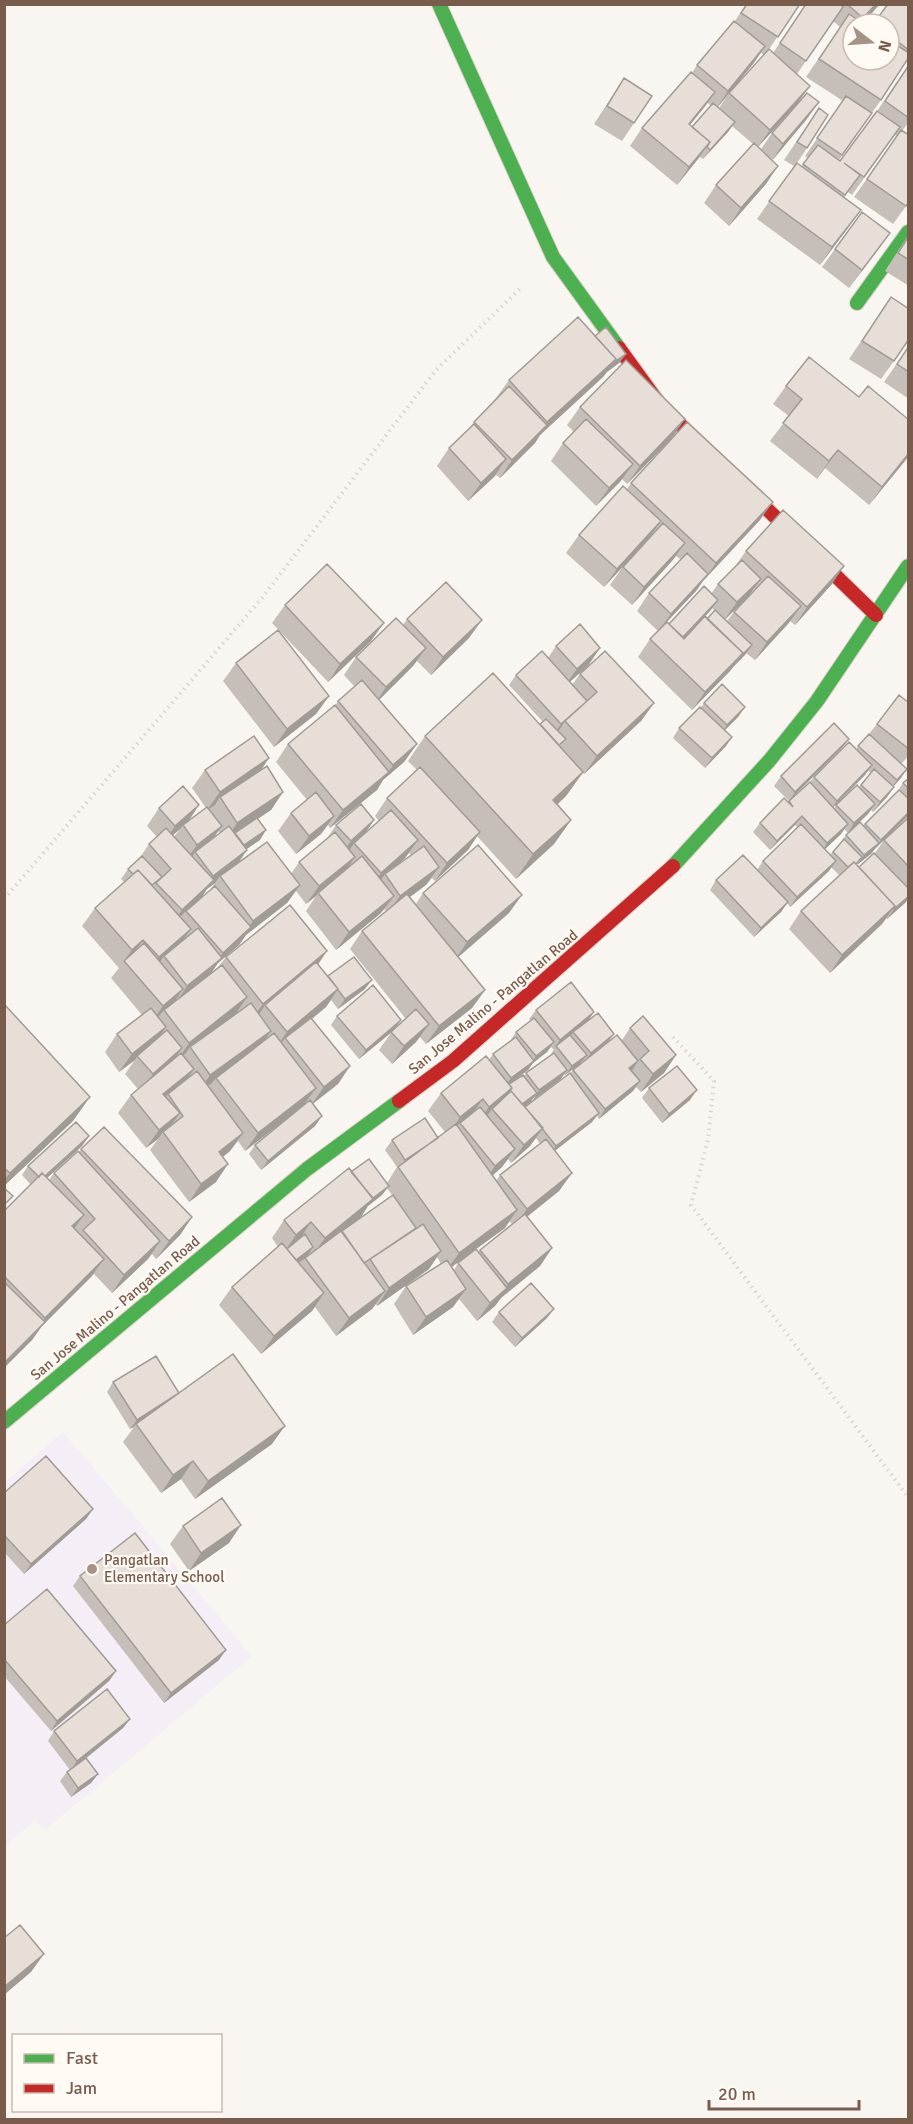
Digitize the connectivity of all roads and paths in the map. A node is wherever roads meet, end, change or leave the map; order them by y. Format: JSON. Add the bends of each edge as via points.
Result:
{"nodes":[{"id":1,"x":440,"y":4,"type":"edge"},
{"id":2,"x":909,"y":232,"type":"edge"},
{"id":3,"x":553,"y":257,"type":"junction"},
{"id":4,"x":857,"y":303,"type":"dead end"},
{"id":5,"x":909,"y":566,"type":"edge"},
{"id":6,"x":876,"y":615,"type":"junction"},
{"id":7,"x":4,"y":899,"type":"edge"},
{"id":8,"x":673,"y":1037,"type":"dead end"},
{"id":9,"x":4,"y":1422,"type":"edge"},
{"id":10,"x":909,"y":1497,"type":"edge"}],
"edges":[{"from":1,"to":3,"type":"street"},
{"from":2,"to":4,"type":"street"},
{"from":3,"to":6,"type":"street","via":[[662,406]]},
{"from":3,"to":7,"type":"path","via":[[436,370],[262,598]]},
{"from":5,"to":6,"type":"street","name":"San Jose Malino - Pangatlan Road"},
{"from":6,"to":9,"type":"street","name":"San Jose Malino - Pangatlan Road","via":[[817,701],[769,761],[659,880],[453,1061],[307,1169]]},
{"from":8,"to":10,"type":"path","via":[[714,1081],[708,1140],[691,1205]]}]}
